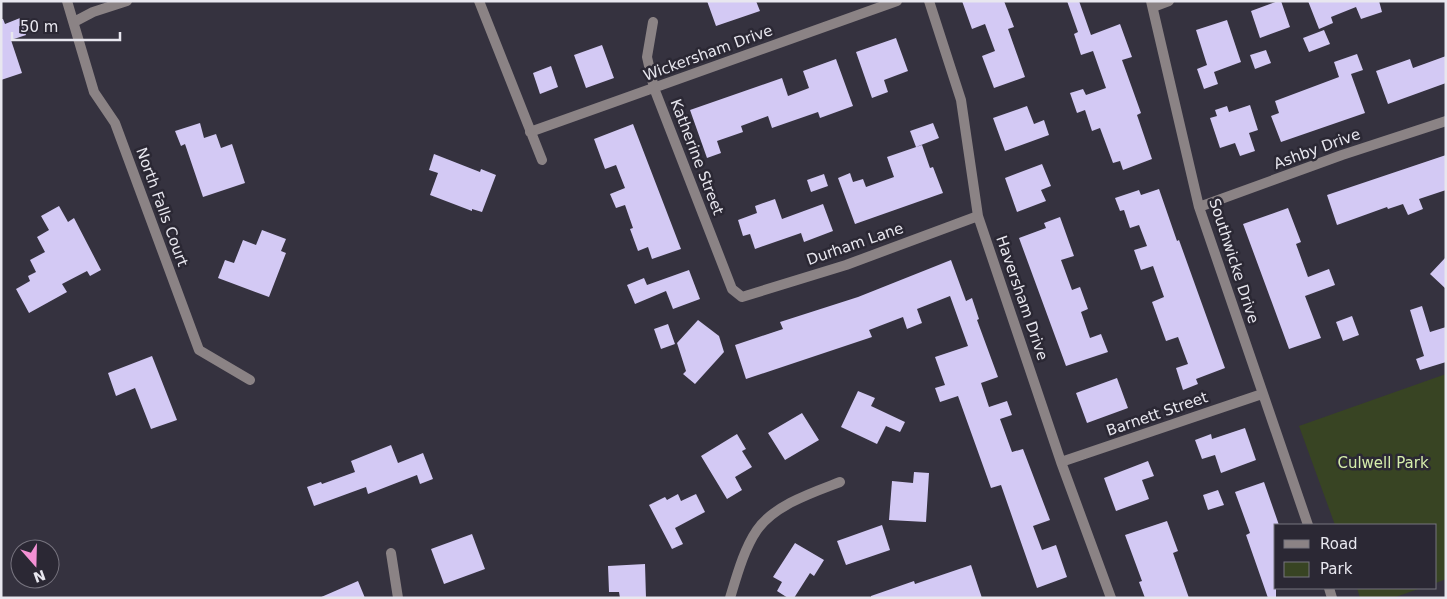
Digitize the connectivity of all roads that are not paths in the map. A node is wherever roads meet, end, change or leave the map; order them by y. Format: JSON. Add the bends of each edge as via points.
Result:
{"nodes":[{"id":1,"x":67,"y":1,"type":"edge"},
{"id":2,"x":127,"y":1,"type":"edge"},
{"id":3,"x":479,"y":1,"type":"edge"},
{"id":4,"x":897,"y":1,"type":"edge"},
{"id":5,"x":929,"y":1,"type":"edge"},
{"id":6,"x":1169,"y":1,"type":"edge"},
{"id":7,"x":1152,"y":4,"type":"edge"},
{"id":8,"x":74,"y":22,"type":"junction"},
{"id":9,"x":653,"y":22,"type":"dead end"},
{"id":10,"x":654,"y":88,"type":"junction"},
{"id":11,"x":1446,"y":121,"type":"edge"},
{"id":12,"x":530,"y":132,"type":"junction"},
{"id":13,"x":542,"y":160,"type":"dead end"},
{"id":14,"x":1199,"y":207,"type":"junction"},
{"id":15,"x":978,"y":216,"type":"junction"},
{"id":16,"x":742,"y":297,"type":"joint"},
{"id":17,"x":250,"y":380,"type":"dead end"},
{"id":18,"x":1262,"y":394,"type":"junction"},
{"id":19,"x":1061,"y":462,"type":"junction"},
{"id":20,"x":840,"y":482,"type":"dead end"},
{"id":21,"x":1308,"y":524,"type":"edge"},
{"id":22,"x":391,"y":553,"type":"dead end"},
{"id":23,"x":1108,"y":597,"type":"edge"},
{"id":24,"x":398,"y":598,"type":"edge"},
{"id":25,"x":730,"y":598,"type":"edge"}],
"edges":[{"from":1,"to":8,"type":"street","name":"North Falls Court"},
{"from":2,"to":8,"type":"street"},
{"from":3,"to":12,"type":"street"},
{"from":4,"to":10,"type":"street","name":"Wickersham Drive"},
{"from":5,"to":15,"type":"street","name":"Haversham Drive","via":[[961,100]]},
{"from":6,"to":7,"type":"street"},
{"from":7,"to":14,"type":"street","name":"Southwicke Drive"},
{"from":8,"to":17,"type":"street","name":"North Falls Court","via":[[94,92],[115,123],[199,350]]},
{"from":9,"to":10,"type":"street","name":"Katherine Street","via":[[647,57]]},
{"from":10,"to":12,"type":"street","name":"Wickersham Drive"},
{"from":10,"to":16,"type":"street","name":"Katherine Street","via":[[732,289]]},
{"from":11,"to":14,"type":"street","name":"Ashby Drive"},
{"from":12,"to":13,"type":"street"},
{"from":14,"to":18,"type":"street","name":"Southwicke Drive"},
{"from":15,"to":16,"type":"street","name":"Durham Lane","via":[[846,265]]},
{"from":15,"to":19,"type":"street","name":"Haversham Drive"},
{"from":18,"to":19,"type":"street","name":"Barnett Street"},
{"from":18,"to":21,"type":"street","name":"Southwicke Drive"},
{"from":19,"to":23,"type":"street","name":"Haversham Drive"},
{"from":20,"to":25,"type":"street","via":[[805,495],[774,514],[758,529],[745,554]]},
{"from":22,"to":24,"type":"street"}]}
